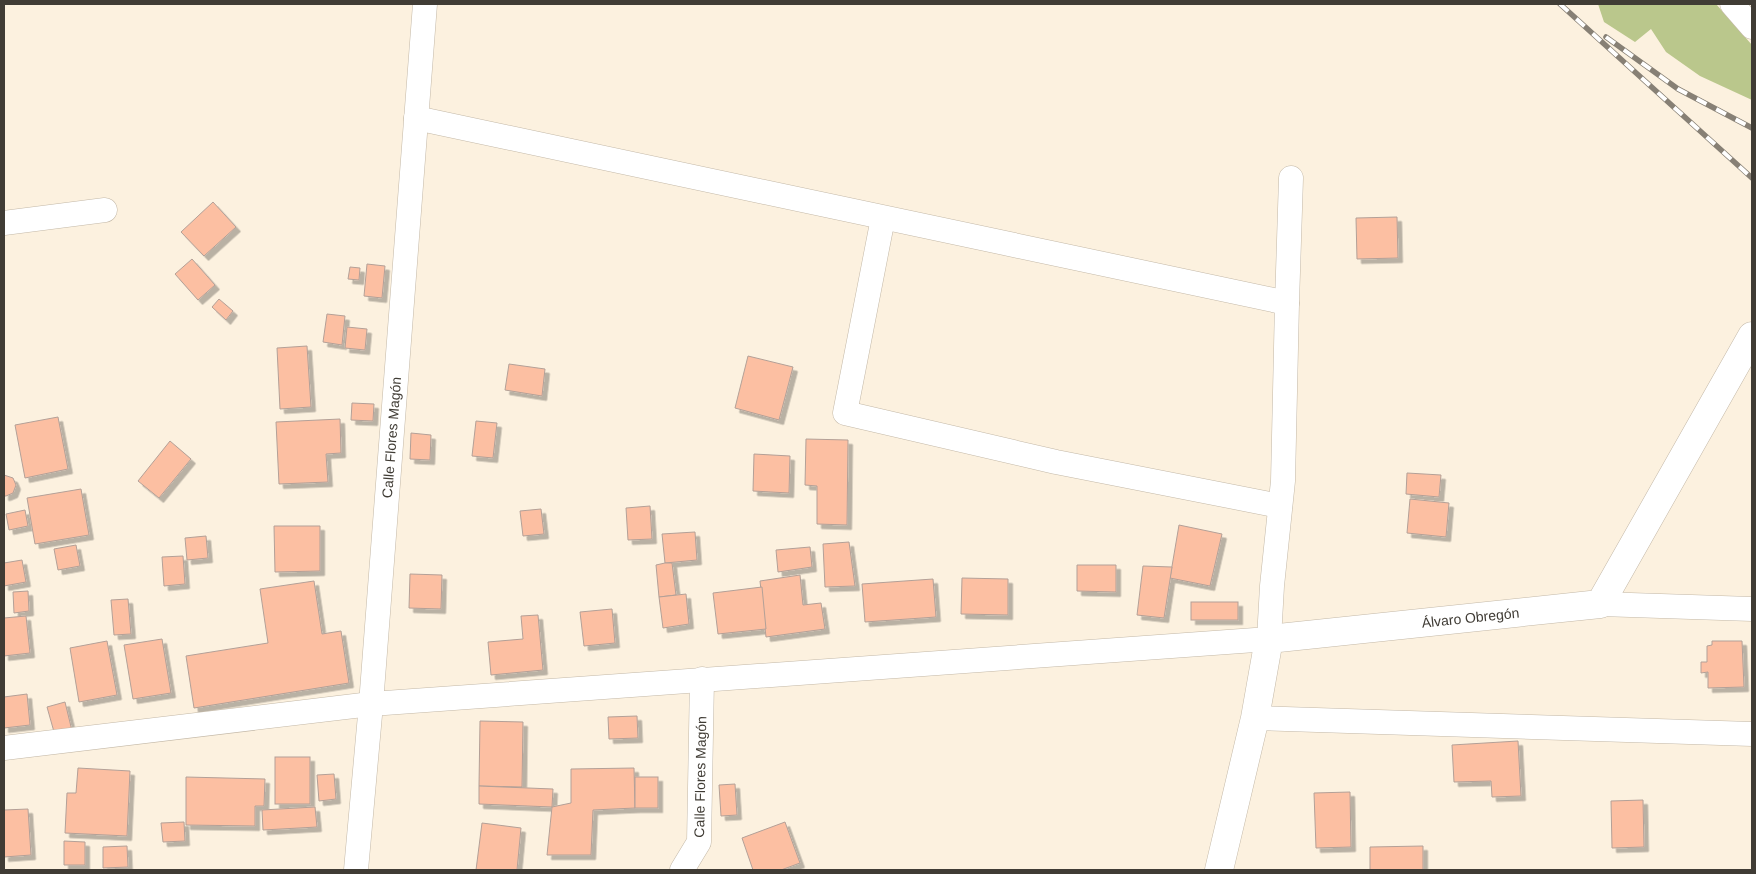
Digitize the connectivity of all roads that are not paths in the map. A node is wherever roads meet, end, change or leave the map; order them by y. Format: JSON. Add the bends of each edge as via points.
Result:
{"nodes":[{"id":1,"x":424,"y":4,"type":"edge"},
{"id":2,"x":1732,"y":4,"type":"edge"},
{"id":3,"x":1752,"y":27,"type":"edge"},
{"id":4,"x":416,"y":118,"type":"junction"},
{"id":5,"x":1291,"y":178,"type":"dead end"},
{"id":6,"x":105,"y":210,"type":"dead end"},
{"id":7,"x":883,"y":218,"type":"junction"},
{"id":8,"x":4,"y":224,"type":"edge"},
{"id":9,"x":1287,"y":303,"type":"junction"},
{"id":10,"x":1752,"y":336,"type":"edge"},
{"id":11,"x":1280,"y":506,"type":"junction"},
{"id":12,"x":1600,"y":604,"type":"junction"},
{"id":13,"x":1752,"y":609,"type":"edge"},
{"id":14,"x":1269,"y":639,"type":"junction"},
{"id":15,"x":702,"y":680,"type":"junction"},
{"id":16,"x":371,"y":704,"type":"junction"},
{"id":17,"x":1255,"y":718,"type":"junction"},
{"id":18,"x":1752,"y":734,"type":"edge"},
{"id":19,"x":4,"y":748,"type":"edge"},
{"id":20,"x":356,"y":870,"type":"edge"},
{"id":21,"x":682,"y":870,"type":"edge"},
{"id":22,"x":1219,"y":870,"type":"edge"}],
"edges":[{"from":1,"to":4,"type":"street","name":"Calle Flores Magón"},
{"from":2,"to":3,"type":"street"},
{"from":4,"to":7,"type":"street"},
{"from":4,"to":16,"type":"street","name":"Calle Flores Magón"},
{"from":5,"to":9,"type":"street"},
{"from":6,"to":8,"type":"street"},
{"from":7,"to":9,"type":"street"},
{"from":7,"to":11,"type":"street","via":[[845,413],[1056,462]]},
{"from":9,"to":11,"type":"street"},
{"from":10,"to":12,"type":"street"},
{"from":11,"to":14,"type":"street"},
{"from":12,"to":13,"type":"street"},
{"from":12,"to":14,"type":"street","name":"Álvaro Obregón"},
{"from":14,"to":15,"type":"street"},
{"from":14,"to":17,"type":"street"},
{"from":15,"to":16,"type":"street"},
{"from":15,"to":21,"type":"street","name":"Calle Flores Magón","via":[[699,842]]},
{"from":16,"to":19,"type":"street"},
{"from":16,"to":20,"type":"street","name":"Calle Flores Magón"},
{"from":17,"to":18,"type":"street"},
{"from":17,"to":22,"type":"street"}]}
